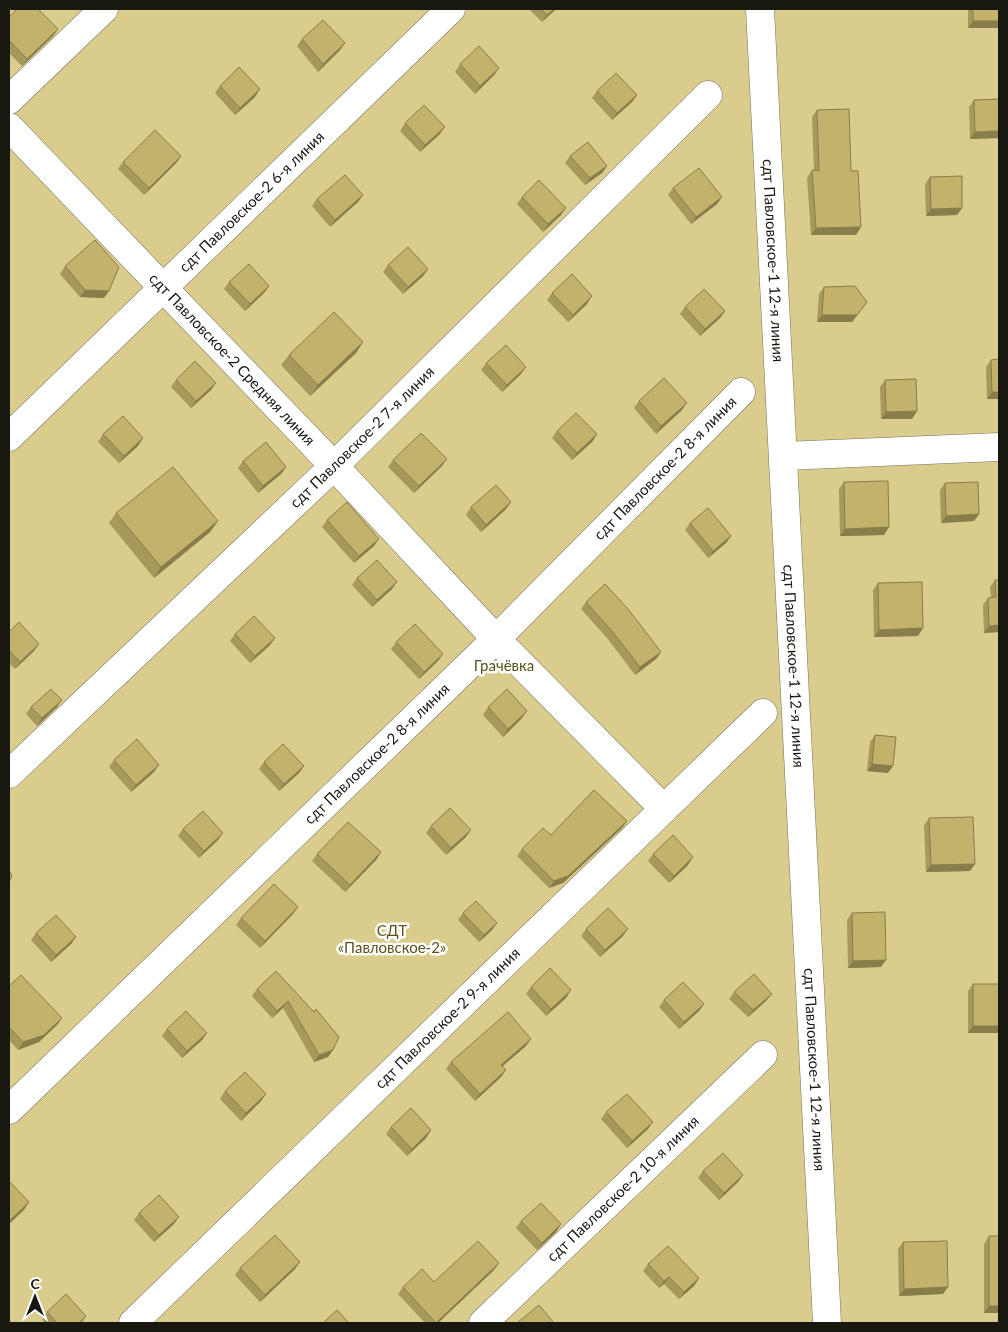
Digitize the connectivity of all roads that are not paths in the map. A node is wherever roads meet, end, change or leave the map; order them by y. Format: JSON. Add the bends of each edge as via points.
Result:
{"nodes":[{"id":1,"x":104,"y":9,"type":"edge"},
{"id":2,"x":451,"y":9,"type":"edge"},
{"id":3,"x":760,"y":9,"type":"edge"},
{"id":4,"x":708,"y":95,"type":"dead end"},
{"id":5,"x":9,"y":100,"type":"edge"},
{"id":6,"x":9,"y":127,"type":"edge"},
{"id":7,"x":163,"y":289,"type":"junction"},
{"id":8,"x":741,"y":392,"type":"dead end"},
{"id":9,"x":9,"y":437,"type":"edge"},
{"id":10,"x":999,"y":447,"type":"edge"},
{"id":11,"x":784,"y":456,"type":"junction"},
{"id":12,"x":334,"y":466,"type":"junction"},
{"id":13,"x":496,"y":639,"type":"junction"},
{"id":14,"x":763,"y":714,"type":"dead end"},
{"id":15,"x":9,"y":774,"type":"edge"},
{"id":16,"x":664,"y":809,"type":"junction"},
{"id":17,"x":763,"y":1055,"type":"dead end"},
{"id":18,"x":9,"y":1110,"type":"edge"},
{"id":19,"x":133,"y":1323,"type":"edge"},
{"id":20,"x":483,"y":1323,"type":"edge"},
{"id":21,"x":827,"y":1323,"type":"edge"}],
"edges":[{"from":1,"to":5,"type":"street"},
{"from":2,"to":7,"type":"street","name":"сдт Павловское-2 6-я линия"},
{"from":3,"to":11,"type":"street","name":"сдт Павловское-1 12-я линия"},
{"from":4,"to":12,"type":"street","name":"сдт Павловское-2 7-я линия"},
{"from":6,"to":7,"type":"street","name":"сдт Павловское-2 Средняя линия"},
{"from":7,"to":9,"type":"street","name":"сдт Павловское-2 6-я линия"},
{"from":7,"to":12,"type":"street","name":"сдт Павловское-2 Средняя линия"},
{"from":8,"to":13,"type":"street","name":"сдт Павловское-2 8-я линия"},
{"from":10,"to":11,"type":"street"},
{"from":11,"to":21,"type":"street","name":"сдт Павловское-1 12-я линия"},
{"from":12,"to":13,"type":"street","name":"сдт Павловское-2 Средняя линия"},
{"from":12,"to":15,"type":"street","name":"сдт Павловское-2 7-я линия"},
{"from":13,"to":16,"type":"street","name":"сдт Павловское-2 Средняя линия"},
{"from":13,"to":18,"type":"street","name":"сдт Павловское-2 8-я линия"},
{"from":14,"to":16,"type":"street","name":"сдт Павловское-2 9-я линия"},
{"from":16,"to":19,"type":"street","name":"сдт Павловское-2 9-я линия"},
{"from":17,"to":20,"type":"street","name":"сдт Павловское-2 10-я линия"}]}
